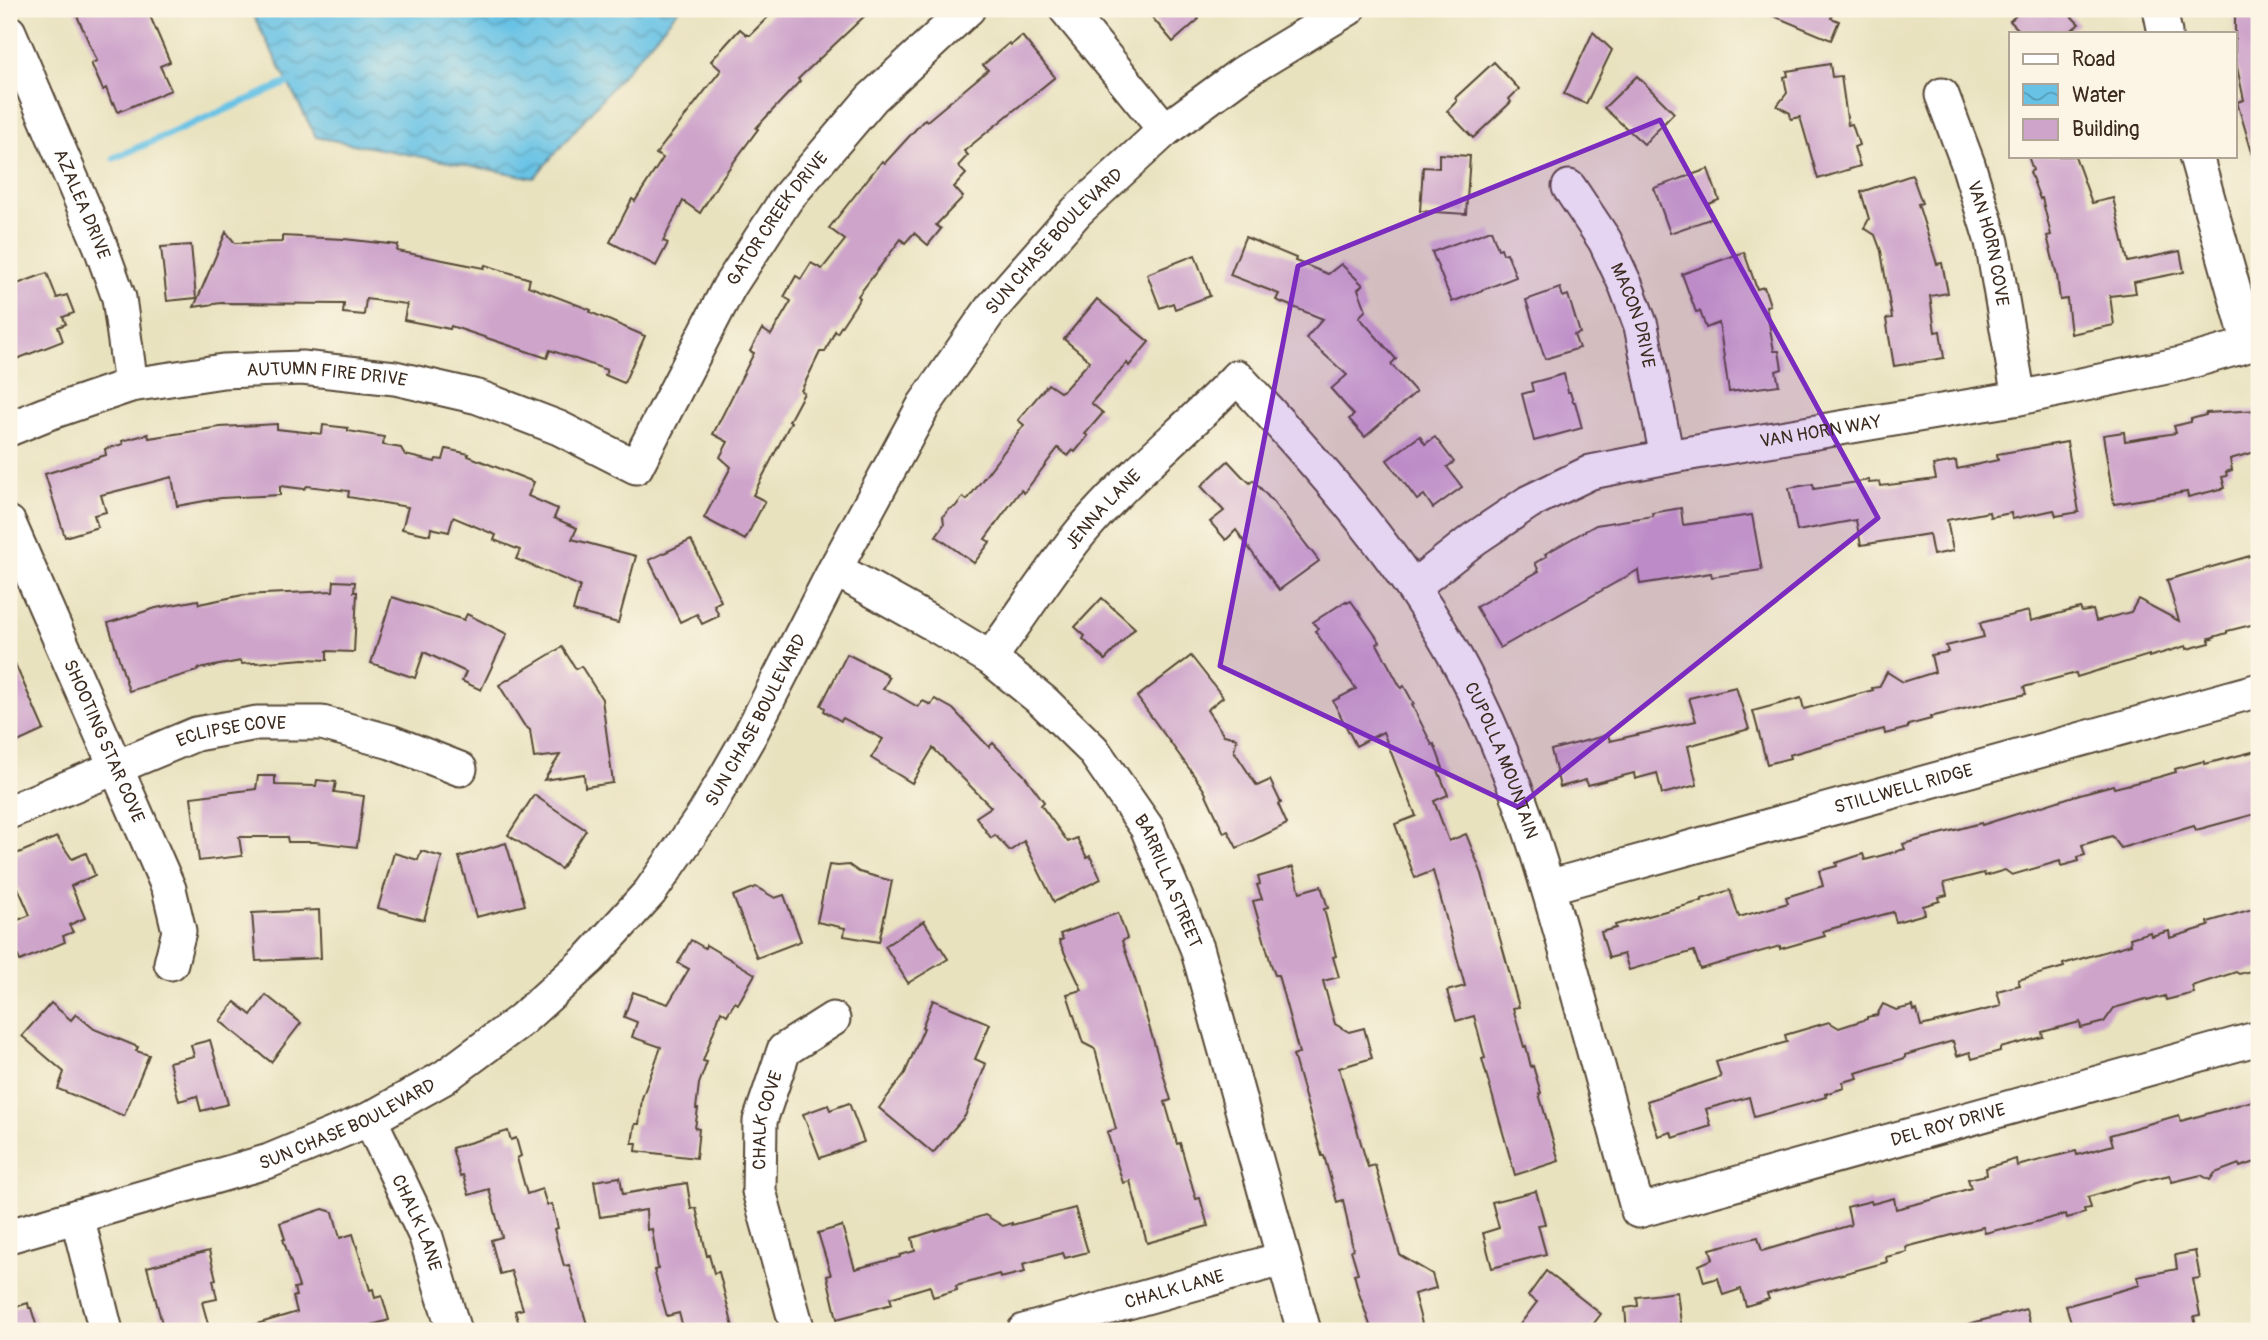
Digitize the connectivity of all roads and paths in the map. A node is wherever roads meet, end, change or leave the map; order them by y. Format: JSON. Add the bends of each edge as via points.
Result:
{"nodes":[{"id":1,"x":968,"y":9,"type":"edge"},
{"id":2,"x":1066,"y":9,"type":"edge"},
{"id":3,"x":1348,"y":9,"type":"edge"},
{"id":4,"x":2160,"y":9,"type":"edge"},
{"id":5,"x":9,"y":32,"type":"edge"},
{"id":6,"x":2165,"y":32,"type":"edge"},
{"id":7,"x":1942,"y":94,"type":"dead end"},
{"id":8,"x":1166,"y":130,"type":"junction"},
{"id":9,"x":2197,"y":158,"type":"edge"},
{"id":10,"x":1569,"y":187,"type":"dead end"},
{"id":11,"x":2254,"y":343,"type":"edge"},
{"id":12,"x":1237,"y":377,"type":"joint"},
{"id":13,"x":131,"y":385,"type":"junction"},
{"id":14,"x":2019,"y":398,"type":"junction"},
{"id":15,"x":9,"y":429,"type":"edge"},
{"id":16,"x":1667,"y":457,"type":"junction"},
{"id":17,"x":636,"y":467,"type":"joint"},
{"id":18,"x":9,"y":523,"type":"edge"},
{"id":19,"x":835,"y":569,"type":"junction"},
{"id":20,"x":1413,"y":587,"type":"junction"},
{"id":21,"x":990,"y":658,"type":"junction"},
{"id":22,"x":2259,"y":691,"type":"edge"},
{"id":23,"x":116,"y":766,"type":"junction"},
{"id":24,"x":460,"y":769,"type":"dead end"},
{"id":25,"x":9,"y":812,"type":"edge"},
{"id":26,"x":1549,"y":887,"type":"junction"},
{"id":27,"x":172,"y":963,"type":"dead end"},
{"id":28,"x":833,"y":1019,"type":"dead end"},
{"id":29,"x":2259,"y":1038,"type":"edge"},
{"id":30,"x":370,"y":1119,"type":"junction"},
{"id":31,"x":1638,"y":1211,"type":"joint"},
{"id":32,"x":77,"y":1216,"type":"junction"},
{"id":33,"x":9,"y":1236,"type":"edge"},
{"id":34,"x":1282,"y":1259,"type":"junction"},
{"id":35,"x":106,"y":1331,"type":"edge"},
{"id":36,"x":454,"y":1331,"type":"edge"},
{"id":37,"x":798,"y":1331,"type":"edge"},
{"id":38,"x":1024,"y":1331,"type":"edge"},
{"id":39,"x":1304,"y":1331,"type":"edge"}],
"edges":[{"from":1,"to":17,"type":"street","name":"GATOR CREEK DRIVE","via":[[872,97],[787,198],[729,287]]},
{"from":2,"to":8,"type":"street"},
{"from":3,"to":8,"type":"street","name":"SUN CHASE BOULEVARD","via":[[1244,72]]},
{"from":4,"to":6,"type":"street"},
{"from":5,"to":13,"type":"street","name":"AZALEA DRIVE","via":[[119,298]]},
{"from":7,"to":14,"type":"street","name":"VAN HORN COVE","via":[[1992,242]]},
{"from":8,"to":19,"type":"street","name":"SUN CHASE BOULEVARD","via":[[1077,211],[991,309],[924,404]]},
{"from":9,"to":11,"type":"street"},
{"from":10,"to":16,"type":"street","name":"MACON DRIVE","via":[[1605,241],[1641,326]]},
{"from":11,"to":14,"type":"street","name":"VAN HORN WAY","via":[[2181,365]]},
{"from":12,"to":20,"type":"street","name":"CUPOLLA MOUNTAIN","via":[[1347,500]]},
{"from":12,"to":21,"type":"street","name":"JENNA LANE","via":[[1081,533]]},
{"from":13,"to":15,"type":"street","name":"AUTUMN FIRE DRIVE"},
{"from":13,"to":17,"type":"street","name":"AUTUMN FIRE DRIVE","via":[[223,371],[302,368],[395,378],[478,397],[559,428]]},
{"from":14,"to":16,"type":"street","name":"VAN HORN WAY"},
{"from":16,"to":20,"type":"street","name":"VAN HORN WAY","via":[[1591,472],[1529,502]]},
{"from":18,"to":23,"type":"street","name":"SHOOTING STAR COVE"},
{"from":19,"to":21,"type":"street","name":"BARRILLA STREET"},
{"from":19,"to":30,"type":"street","name":"SUN CHASE BOULEVARD","via":[[712,802],[650,892],[590,958],[520,1021],[443,1078]]},
{"from":20,"to":26,"type":"street","name":"CUPOLLA MOUNTAIN","via":[[1462,669],[1501,749]]},
{"from":21,"to":34,"type":"street","name":"BARRILLA STREET","via":[[1093,750],[1147,828],[1197,948]]},
{"from":22,"to":26,"type":"street","name":"STILLWELL RIDGE"},
{"from":23,"to":24,"type":"street","name":"ECLIPSE COVE","via":[[196,734],[257,723],[322,723],[391,742]]},
{"from":23,"to":25,"type":"street","name":"ECLIPSE COVE"},
{"from":23,"to":27,"type":"street","name":"SHOOTING STAR COVE","via":[[169,889],[179,931]]},
{"from":26,"to":31,"type":"street","name":"CUPOLLA MOUNTAIN"},
{"from":28,"to":37,"type":"street","name":"CHALK COVE","via":[[784,1050],[760,1121],[759,1191]]},
{"from":29,"to":31,"type":"street","name":"DEL ROY DRIVE"},
{"from":30,"to":32,"type":"street","name":"SUN CHASE BOULEVARD","via":[[269,1161]]},
{"from":30,"to":36,"type":"street","name":"CHALK LANE","via":[[426,1237]]},
{"from":32,"to":33,"type":"street","name":"SUN CHASE BOULEVARD"},
{"from":32,"to":35,"type":"street"},
{"from":34,"to":38,"type":"street","name":"CHALK LANE"},
{"from":34,"to":39,"type":"street","name":"BARRILLA STREET"}]}
